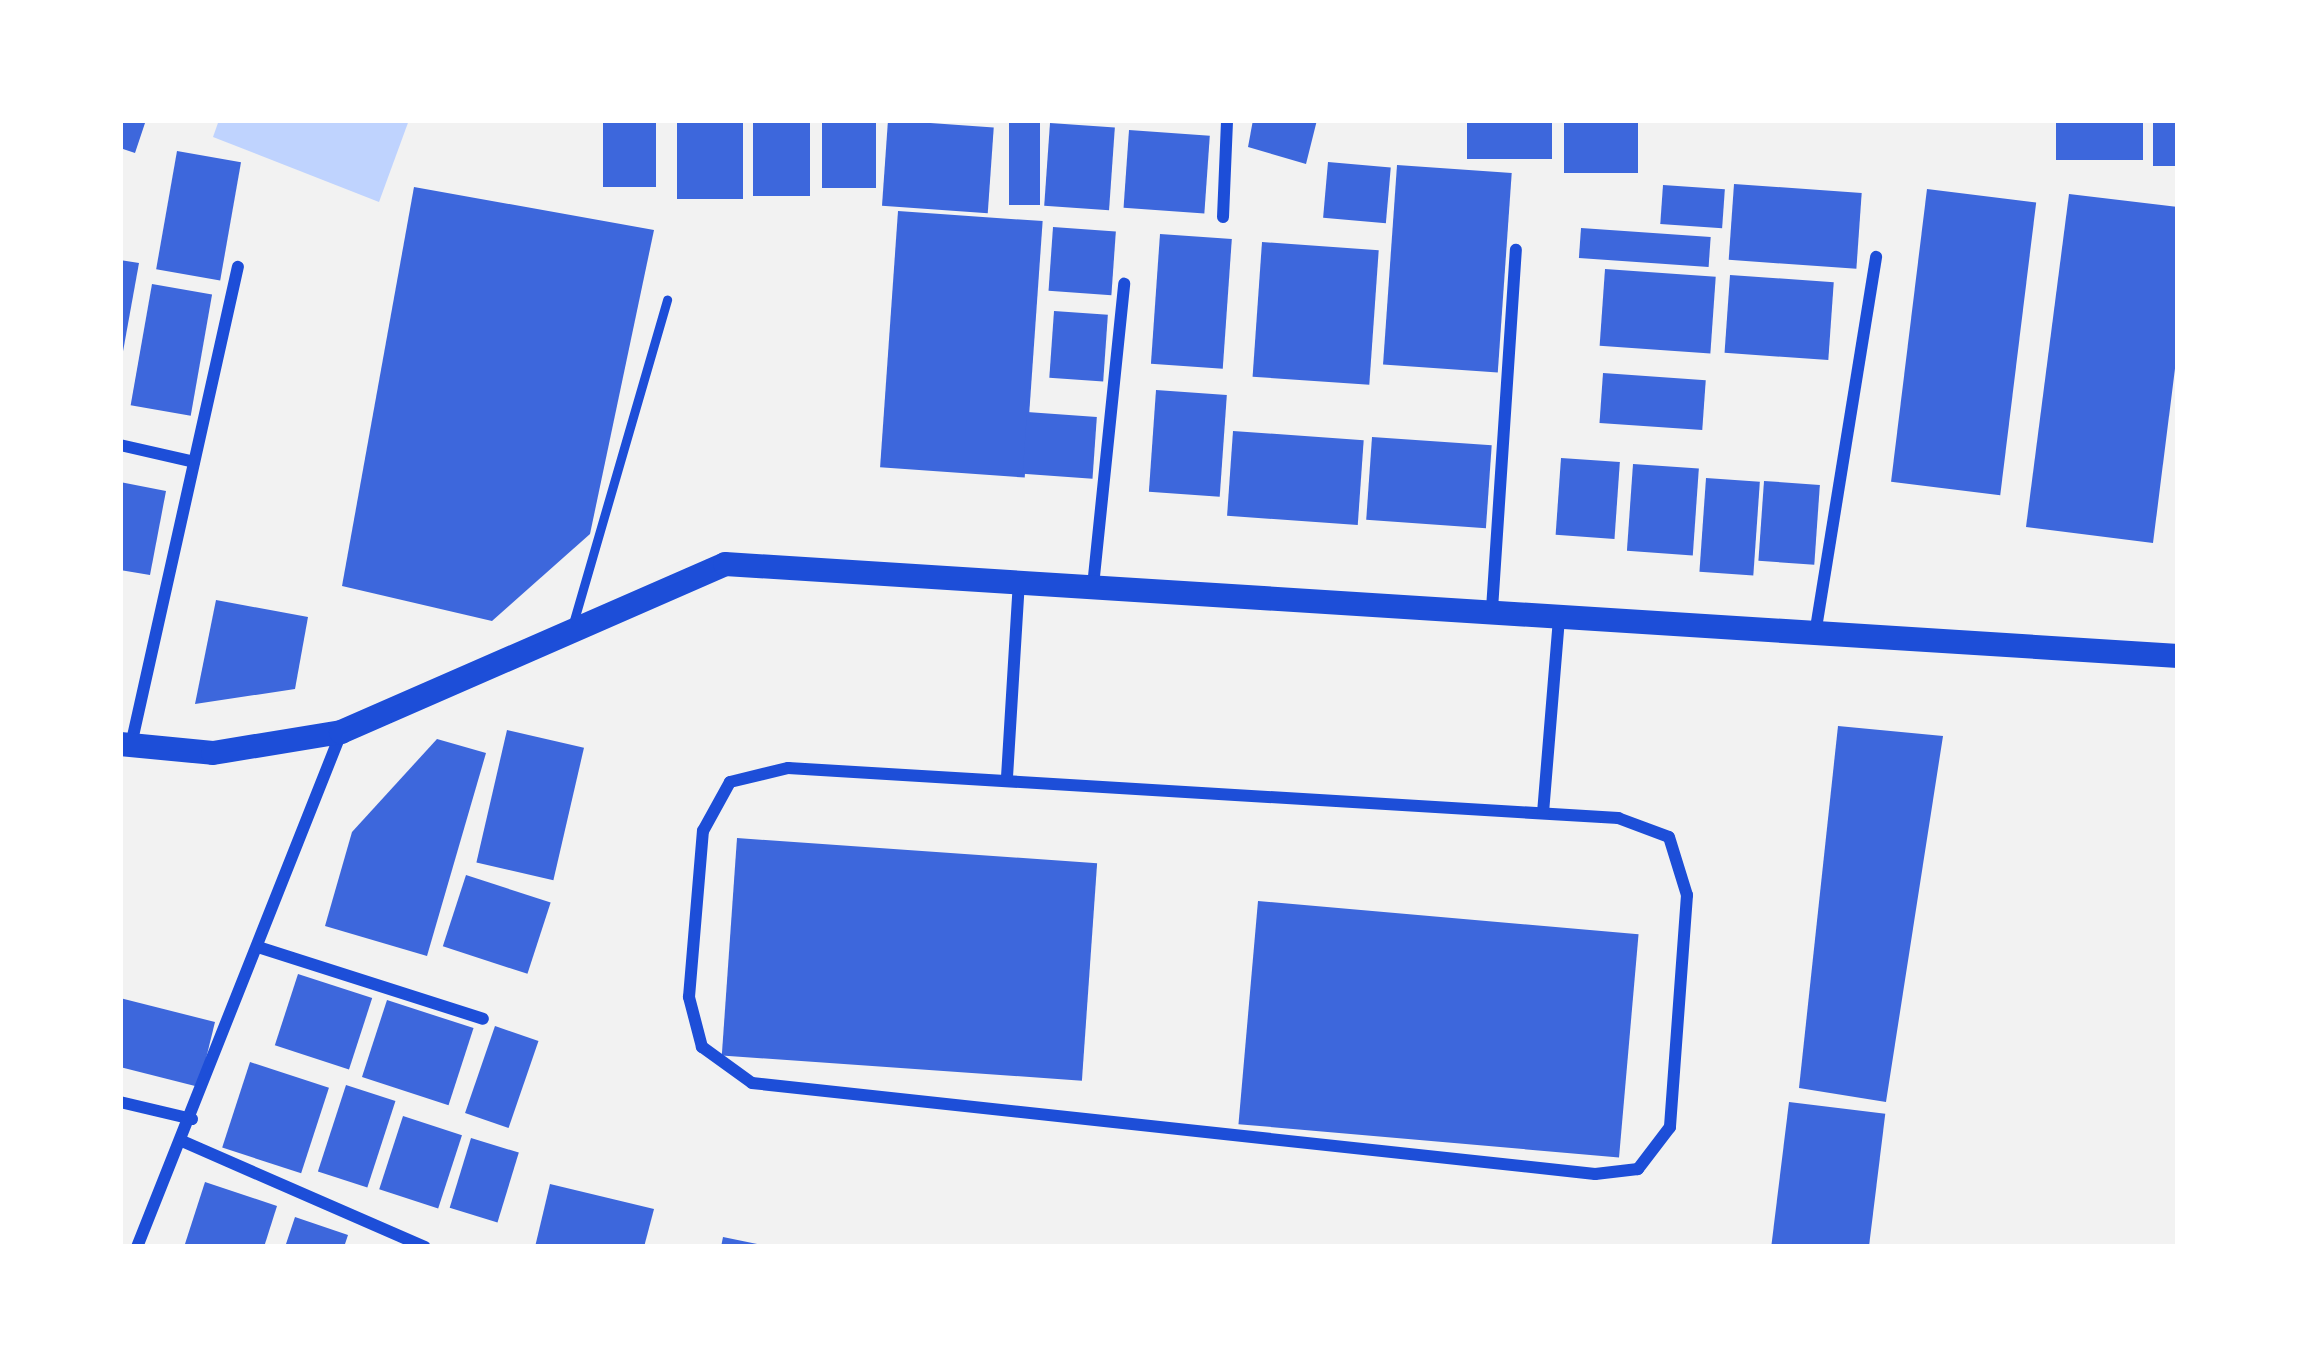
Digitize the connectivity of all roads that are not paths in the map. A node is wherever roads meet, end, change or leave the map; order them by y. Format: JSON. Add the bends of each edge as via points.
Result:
{"nodes":[{"id":1,"x":1227,"y":120,"type":"edge"},
{"id":2,"x":1223,"y":217,"type":"dead end"},
{"id":3,"x":1516,"y":250,"type":"dead end"},
{"id":4,"x":1876,"y":257,"type":"dead end"},
{"id":5,"x":238,"y":267,"type":"dead end"},
{"id":6,"x":1124,"y":284,"type":"dead end"},
{"id":7,"x":667,"y":300,"type":"dead end"},
{"id":8,"x":120,"y":445,"type":"edge"},
{"id":9,"x":194,"y":462,"type":"junction"},
{"id":10,"x":1018,"y":582,"type":"junction"},
{"id":11,"x":1093,"y":586,"type":"junction"},
{"id":12,"x":1492,"y":609,"type":"junction"},
{"id":13,"x":1559,"y":613,"type":"junction"},
{"id":14,"x":1816,"y":628,"type":"junction"},
{"id":15,"x":571,"y":632,"type":"junction"},
{"id":16,"x":2178,"y":656,"type":"edge"},
{"id":17,"x":341,"y":732,"type":"junction"},
{"id":18,"x":125,"y":745,"type":"edge"},
{"id":19,"x":1007,"y":777,"type":"junction"},
{"id":20,"x":1543,"y":813,"type":"junction"},
{"id":21,"x":258,"y":946,"type":"junction"},
{"id":22,"x":482,"y":1018,"type":"dead end"},
{"id":23,"x":120,"y":1102,"type":"edge"},
{"id":24,"x":192,"y":1119,"type":"junction"},
{"id":25,"x":182,"y":1142,"type":"junction"},
{"id":26,"x":137,"y":1247,"type":"edge"},
{"id":27,"x":425,"y":1247,"type":"edge"}],
"edges":[{"from":1,"to":2,"type":"street"},
{"from":3,"to":12,"type":"street"},
{"from":4,"to":14,"type":"street"},
{"from":5,"to":9,"type":"street"},
{"from":6,"to":11,"type":"street"},
{"from":7,"to":15,"type":"lane"},
{"from":8,"to":9,"type":"street"},
{"from":9,"to":18,"type":"street"},
{"from":10,"to":11,"type":"main road"},
{"from":10,"to":15,"type":"main road","via":[[725,564]]},
{"from":10,"to":19,"type":"street"},
{"from":11,"to":12,"type":"main road"},
{"from":12,"to":13,"type":"main road"},
{"from":13,"to":14,"type":"main road"},
{"from":13,"to":20,"type":"street"},
{"from":14,"to":16,"type":"main road"},
{"from":15,"to":17,"type":"main road"},
{"from":17,"to":18,"type":"main road","via":[[213,752]]},
{"from":17,"to":21,"type":"street"},
{"from":19,"to":20,"type":"street"},
{"from":19,"to":20,"type":"street","via":[[788,768],[730,782],[704,831],[689,997],[702,1047],[752,1083],[1595,1174],[1637,1169],[1670,1127],[1687,895],[1669,837],[1618,818]]},
{"from":21,"to":22,"type":"street"},
{"from":21,"to":24,"type":"street"},
{"from":23,"to":24,"type":"street"},
{"from":24,"to":25,"type":"street"},
{"from":25,"to":26,"type":"street"},
{"from":25,"to":27,"type":"street"}]}
